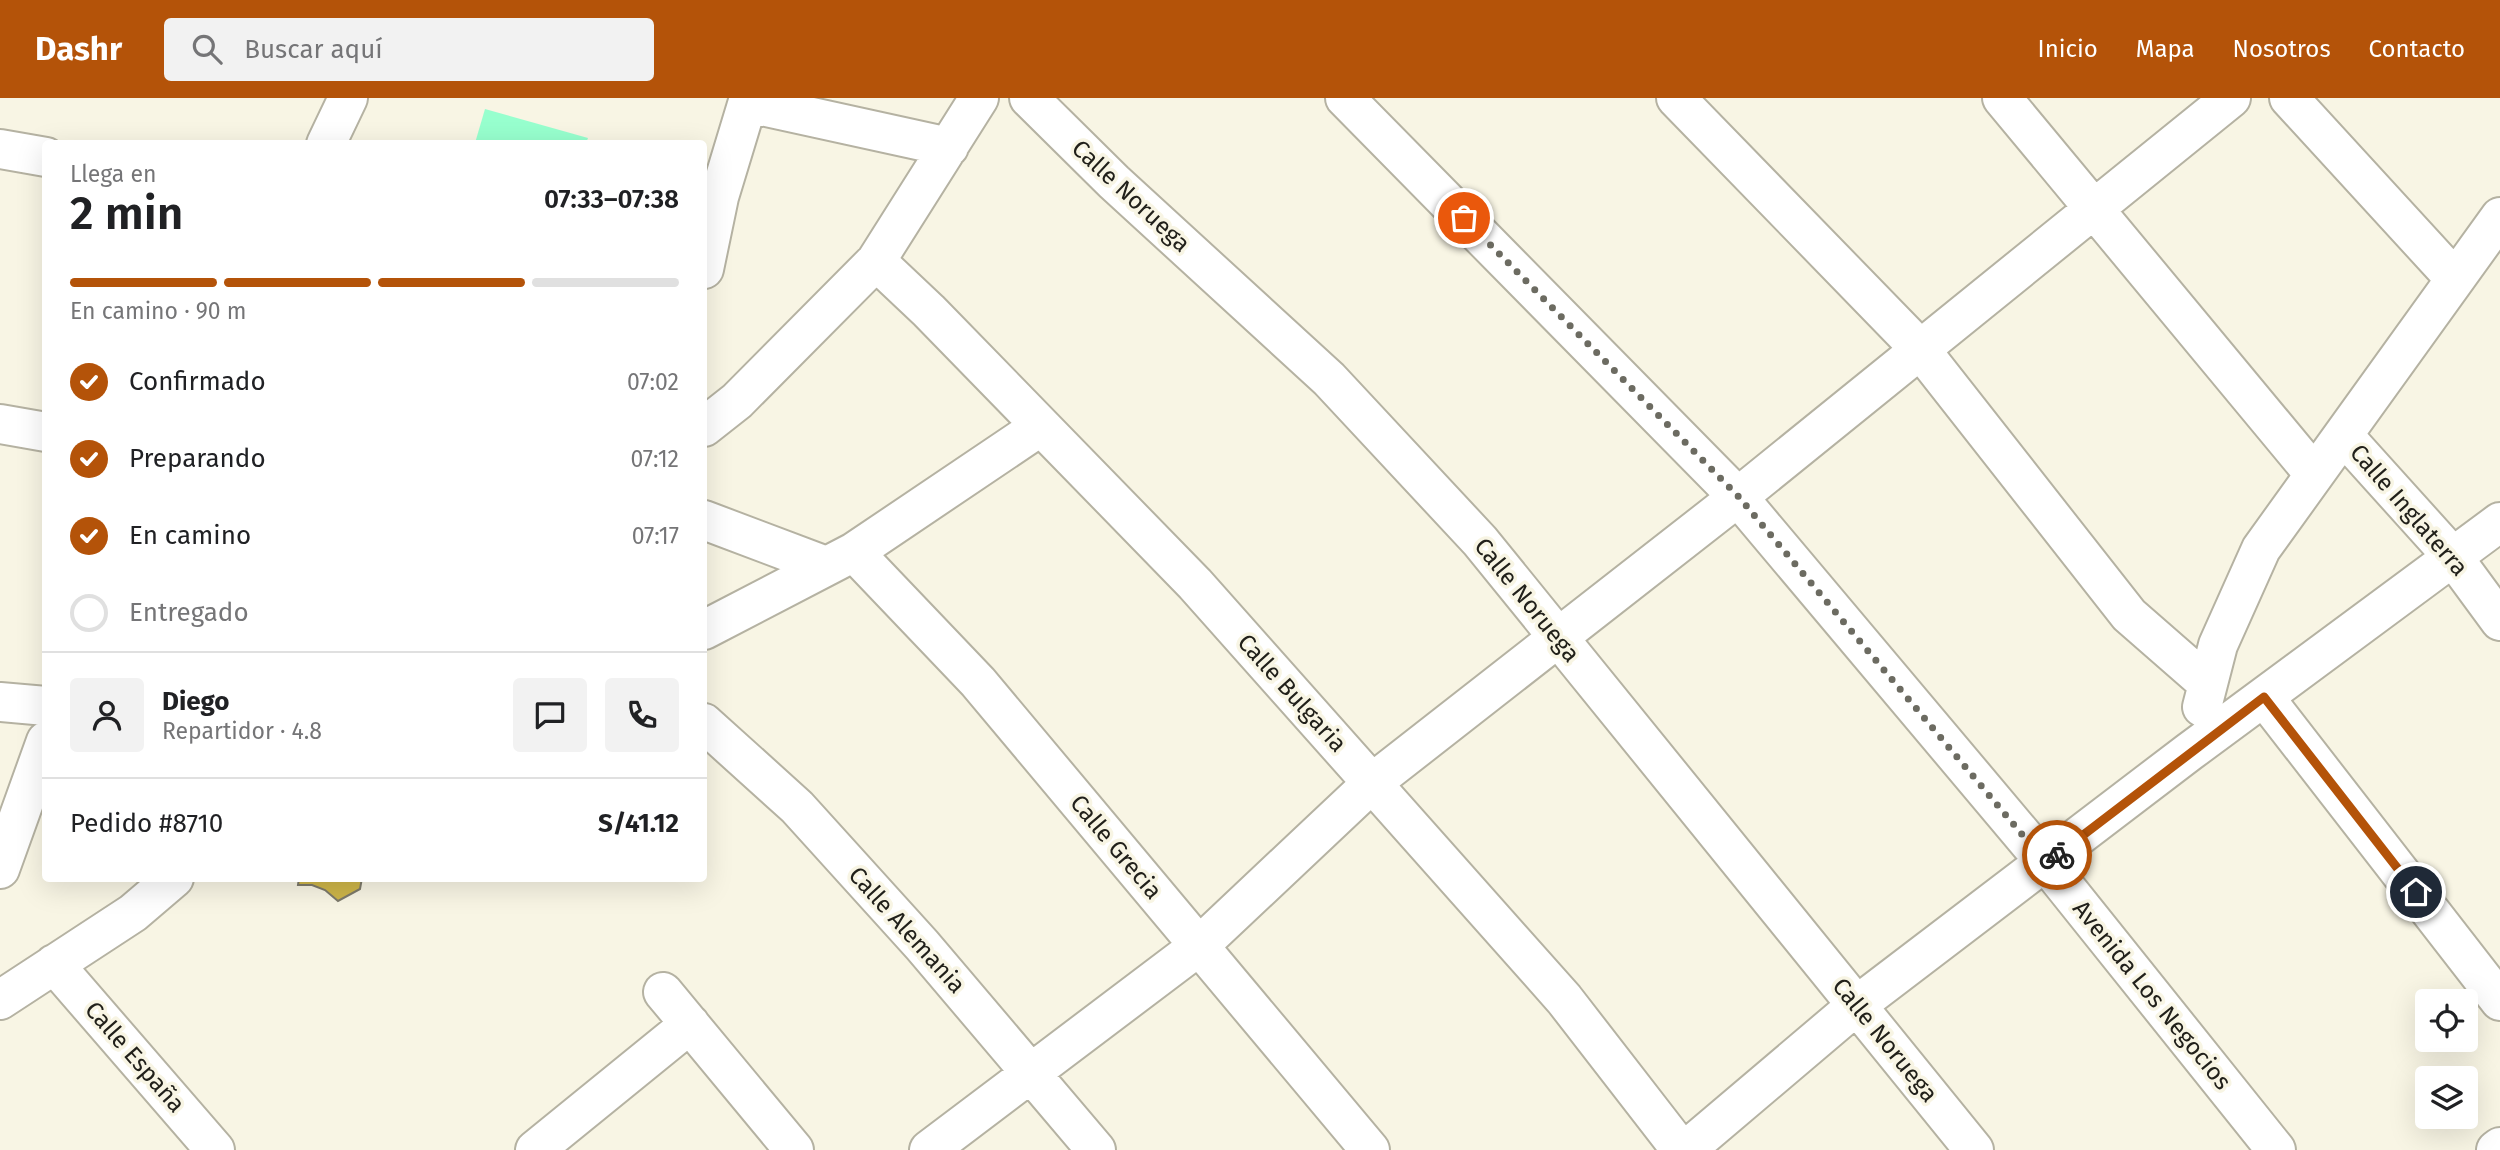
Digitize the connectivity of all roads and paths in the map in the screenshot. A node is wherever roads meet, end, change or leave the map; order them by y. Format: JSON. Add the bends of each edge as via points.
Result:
{"nodes":[{"id":1,"x":348,"y":98,"type":"edge"},
{"id":2,"x":979,"y":98,"type":"edge"},
{"id":3,"x":1029,"y":98,"type":"edge"},
{"id":4,"x":1346,"y":98,"type":"edge"},
{"id":5,"x":1676,"y":98,"type":"edge"},
{"id":6,"x":2002,"y":98,"type":"edge"},
{"id":7,"x":2231,"y":98,"type":"edge"},
{"id":8,"x":2289,"y":98,"type":"edge"},
{"id":9,"x":748,"y":101,"type":"edge"},
{"id":10,"x":328,"y":140,"type":"edge"},
{"id":11,"x":949,"y":147,"type":"junction"},
{"id":12,"x":0,"y":149,"type":"edge"},
{"id":13,"x":42,"y":156,"type":"edge"},
{"id":14,"x":2096,"y":207,"type":"junction"},
{"id":15,"x":2493,"y":243,"type":"edge"},
{"id":16,"x":707,"y":255,"type":"edge"},
{"id":17,"x":876,"y":261,"type":"junction"},
{"id":18,"x":2455,"y":279,"type":"junction"},
{"id":19,"x":1920,"y":349,"type":"junction"},
{"id":20,"x":0,"y":424,"type":"edge"},
{"id":21,"x":707,"y":425,"type":"edge"},
{"id":22,"x":1041,"y":426,"type":"junction"},
{"id":23,"x":42,"y":431,"type":"edge"},
{"id":24,"x":2343,"y":435,"type":"junction"},
{"id":25,"x":2314,"y":474,"type":"junction"},
{"id":26,"x":1738,"y":496,"type":"junction"},
{"id":27,"x":707,"y":521,"type":"edge"},
{"id":28,"x":2500,"y":522,"type":"edge"},
{"id":29,"x":2453,"y":557,"type":"junction"},
{"id":30,"x":840,"y":559,"type":"junction"},
{"id":31,"x":2500,"y":621,"type":"edge"},
{"id":32,"x":707,"y":628,"type":"edge"},
{"id":33,"x":1557,"y":636,"type":"junction"},
{"id":34,"x":2208,"y":684,"type":"junction"},
{"id":35,"x":2264,"y":697,"type":"junction"},
{"id":36,"x":0,"y":702,"type":"edge"},
{"id":37,"x":42,"y":706,"type":"edge"},
{"id":38,"x":707,"y":726,"type":"edge"},
{"id":39,"x":42,"y":752,"type":"edge"},
{"id":40,"x":2189,"y":752,"type":"junction"},
{"id":41,"x":1372,"y":783,"type":"junction"},
{"id":42,"x":2046,"y":863,"type":"junction"},
{"id":43,"x":0,"y":869,"type":"edge"},
{"id":44,"x":169,"y":882,"type":"edge"},
{"id":45,"x":1199,"y":946,"type":"junction"},
{"id":46,"x":54,"y":964,"type":"junction"},
{"id":47,"x":663,"y":992,"type":"dead end"},
{"id":48,"x":0,"y":1000,"type":"edge"},
{"id":49,"x":2500,"y":1001,"type":"edge"},
{"id":50,"x":1857,"y":1005,"type":"junction"},
{"id":51,"x":690,"y":1024,"type":"junction"},
{"id":52,"x":1031,"y":1073,"type":"junction"},
{"id":53,"x":215,"y":1150,"type":"edge"},
{"id":54,"x":535,"y":1150,"type":"edge"},
{"id":55,"x":794,"y":1150,"type":"edge"},
{"id":56,"x":929,"y":1150,"type":"edge"},
{"id":57,"x":1096,"y":1150,"type":"edge"},
{"id":58,"x":1370,"y":1150,"type":"edge"},
{"id":59,"x":1684,"y":1150,"type":"edge"},
{"id":60,"x":1974,"y":1150,"type":"edge"},
{"id":61,"x":2276,"y":1150,"type":"edge"}],
"edges":[{"from":1,"to":10,"type":"street"},
{"from":2,"to":11,"type":"street"},
{"from":3,"to":33,"type":"street","name":"Calle Noruega","via":[[1114,183],[1329,379],[1480,541]]},
{"from":4,"to":26,"type":"street","name":"Avenida Los Negocios"},
{"from":5,"to":19,"type":"street"},
{"from":6,"to":14,"type":"street"},
{"from":7,"to":14,"type":"street"},
{"from":8,"to":18,"type":"street"},
{"from":9,"to":11,"type":"street"},
{"from":9,"to":16,"type":"street"},
{"from":11,"to":17,"type":"street"},
{"from":12,"to":13,"type":"street"},
{"from":14,"to":19,"type":"street"},
{"from":14,"to":25,"type":"street"},
{"from":15,"to":18,"type":"street"},
{"from":17,"to":21,"type":"street","via":[[737,401]]},
{"from":17,"to":22,"type":"street","name":"Calle Bulgaria"},
{"from":18,"to":24,"type":"street"},
{"from":19,"to":26,"type":"street"},
{"from":19,"to":34,"type":"street","via":[[2129,615]]},
{"from":20,"to":23,"type":"street"},
{"from":22,"to":30,"type":"street"},
{"from":22,"to":41,"type":"street","name":"Calle Bulgaria","via":[[1195,584]]},
{"from":24,"to":25,"type":"street"},
{"from":24,"to":29,"type":"street","name":"Calle Inglaterra"},
{"from":25,"to":34,"type":"street","via":[[2261,549],[2218,645]]},
{"from":26,"to":33,"type":"street"},
{"from":26,"to":42,"type":"street","name":"Avenida Los Negocios"},
{"from":27,"to":30,"type":"street"},
{"from":28,"to":29,"type":"street"},
{"from":29,"to":31,"type":"street","name":"Calle Inglaterra"},
{"from":29,"to":35,"type":"street"},
{"from":30,"to":32,"type":"street"},
{"from":30,"to":45,"type":"street","name":"Calle Grecia","via":[[978,682]]},
{"from":33,"to":41,"type":"street"},
{"from":33,"to":50,"type":"street","name":"Calle Noruega"},
{"from":34,"to":40,"type":"street"},
{"from":35,"to":40,"type":"street"},
{"from":35,"to":49,"type":"street"},
{"from":36,"to":37,"type":"street"},
{"from":38,"to":52,"type":"street","name":"Calle Alemania","via":[[796,807]]},
{"from":39,"to":43,"type":"street"},
{"from":40,"to":42,"type":"street"},
{"from":41,"to":45,"type":"street"},
{"from":41,"to":59,"type":"street","name":"Calle Bulgaria","via":[[1564,999]]},
{"from":42,"to":50,"type":"street"},
{"from":42,"to":61,"type":"street","name":"Avenida Los Negocios"},
{"from":44,"to":46,"type":"street","via":[[133,913]]},
{"from":45,"to":52,"type":"street"},
{"from":45,"to":58,"type":"street","name":"Calle Grecia"},
{"from":46,"to":48,"type":"street"},
{"from":46,"to":53,"type":"street","name":"Calle España"},
{"from":47,"to":51,"type":"street"},
{"from":50,"to":59,"type":"street"},
{"from":50,"to":60,"type":"street","name":"Calle Noruega"},
{"from":51,"to":54,"type":"street"},
{"from":51,"to":55,"type":"street"},
{"from":52,"to":56,"type":"street"},
{"from":52,"to":57,"type":"street","name":"Calle Alemania"}]}
